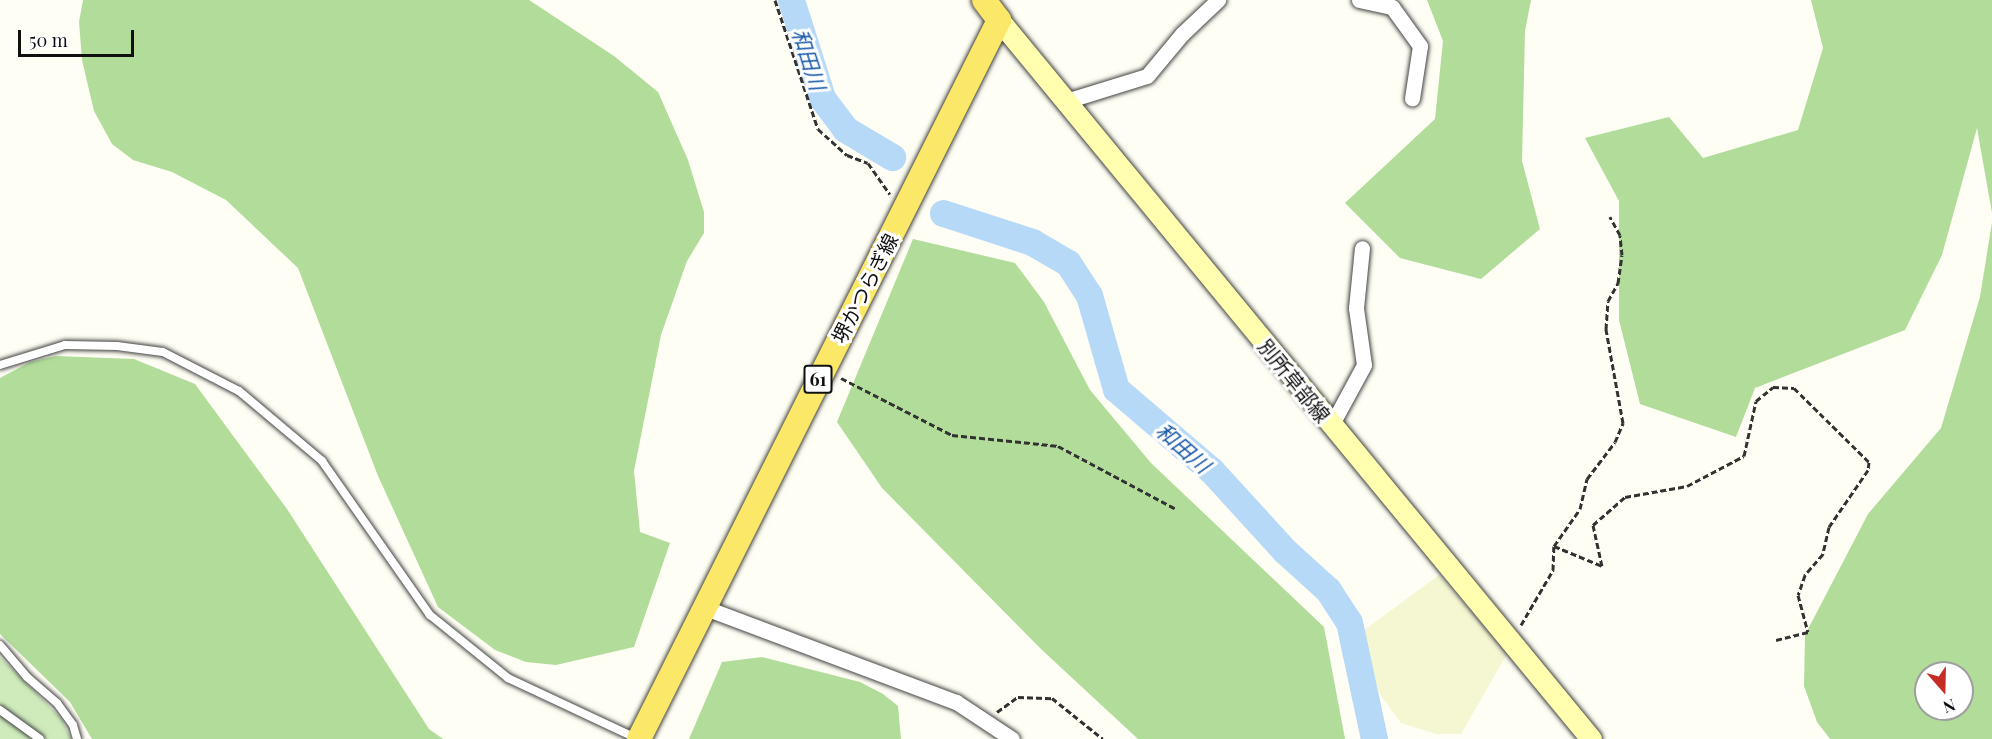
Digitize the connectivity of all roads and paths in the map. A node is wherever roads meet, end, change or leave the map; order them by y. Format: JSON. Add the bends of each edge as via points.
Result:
{"nodes":[{"id":1,"x":775,"y":0,"type":"edge"},
{"id":2,"x":984,"y":0,"type":"edge"},
{"id":3,"x":1218,"y":0,"type":"edge"},
{"id":4,"x":1359,"y":0,"type":"edge"},
{"id":5,"x":999,"y":20,"type":"junction"},
{"id":6,"x":1412,"y":98,"type":"dead end"},
{"id":7,"x":1066,"y":101,"type":"junction"},
{"id":8,"x":901,"y":213,"type":"junction"},
{"id":9,"x":1610,"y":217,"type":"dead end"},
{"id":10,"x":1362,"y":248,"type":"dead end"},
{"id":11,"x":0,"y":365,"type":"edge"},
{"id":12,"x":824,"y":368,"type":"junction"},
{"id":13,"x":1332,"y":424,"type":"junction"},
{"id":14,"x":1176,"y":509,"type":"dead end"},
{"id":15,"x":1554,"y":546,"type":"junction"},
{"id":16,"x":703,"y":607,"type":"junction"},
{"id":17,"x":1776,"y":640,"type":"dead end"},
{"id":18,"x":1511,"y":641,"type":"junction"},
{"id":19,"x":0,"y":645,"type":"edge"},
{"id":20,"x":0,"y":710,"type":"edge"},
{"id":21,"x":991,"y":724,"type":"junction"},
{"id":22,"x":40,"y":739,"type":"edge"},
{"id":23,"x":77,"y":739,"type":"edge"},
{"id":24,"x":638,"y":739,"type":"edge"},
{"id":25,"x":1012,"y":739,"type":"edge"},
{"id":26,"x":1103,"y":739,"type":"edge"},
{"id":27,"x":1591,"y":739,"type":"edge"}],
"edges":[{"from":1,"to":8,"type":"path","via":[[818,129],[848,155],[868,163]]},
{"from":2,"to":5,"type":"main road"},
{"from":3,"to":7,"type":"street","via":[[1182,34],[1147,76]]},
{"from":4,"to":6,"type":"street","via":[[1392,7],[1420,46]]},
{"from":5,"to":7,"type":"main road","name":"別所草部線"},
{"from":5,"to":8,"type":"main road","name":"堺かつらぎ線","number":"61"},
{"from":7,"to":13,"type":"main road","name":"別所草部線"},
{"from":8,"to":12,"type":"main road","name":"堺かつらぎ線","number":"61"},
{"from":9,"to":15,"type":"path","via":[[1620,235],[1622,255],[1618,283],[1608,301],[1606,329],[1623,423],[1615,442],[1587,479],[1580,509]]},
{"from":10,"to":13,"type":"street","via":[[1356,308],[1364,365]]},
{"from":11,"to":24,"type":"lane","via":[[65,345],[117,346],[163,352],[239,391],[322,461],[430,615],[508,678]]},
{"from":12,"to":14,"type":"path","via":[[952,435],[1059,446]]},
{"from":12,"to":16,"type":"main road","name":"堺かつらぎ線","number":"61"},
{"from":13,"to":18,"type":"main road","name":"別所草部線"},
{"from":15,"to":17,"type":"path","via":[[1602,566],[1593,525],[1625,497],[1687,486],[1744,456],[1756,401],[1773,387],[1794,388],[1869,462],[1868,470],[1829,527],[1823,554],[1798,595],[1808,632]]},
{"from":15,"to":18,"type":"path","via":[[1553,570]]},
{"from":16,"to":21,"type":"street","via":[[956,702]]},
{"from":16,"to":24,"type":"main road","name":"堺かつらぎ線","number":"61"},
{"from":18,"to":27,"type":"main road","name":"別所草部線"},
{"from":19,"to":23,"type":"lane","via":[[27,677],[57,703],[73,725]]},
{"from":20,"to":22,"type":"lane"},
{"from":21,"to":25,"type":"street"},
{"from":21,"to":26,"type":"path","via":[[1009,700],[1052,698]]}]}
